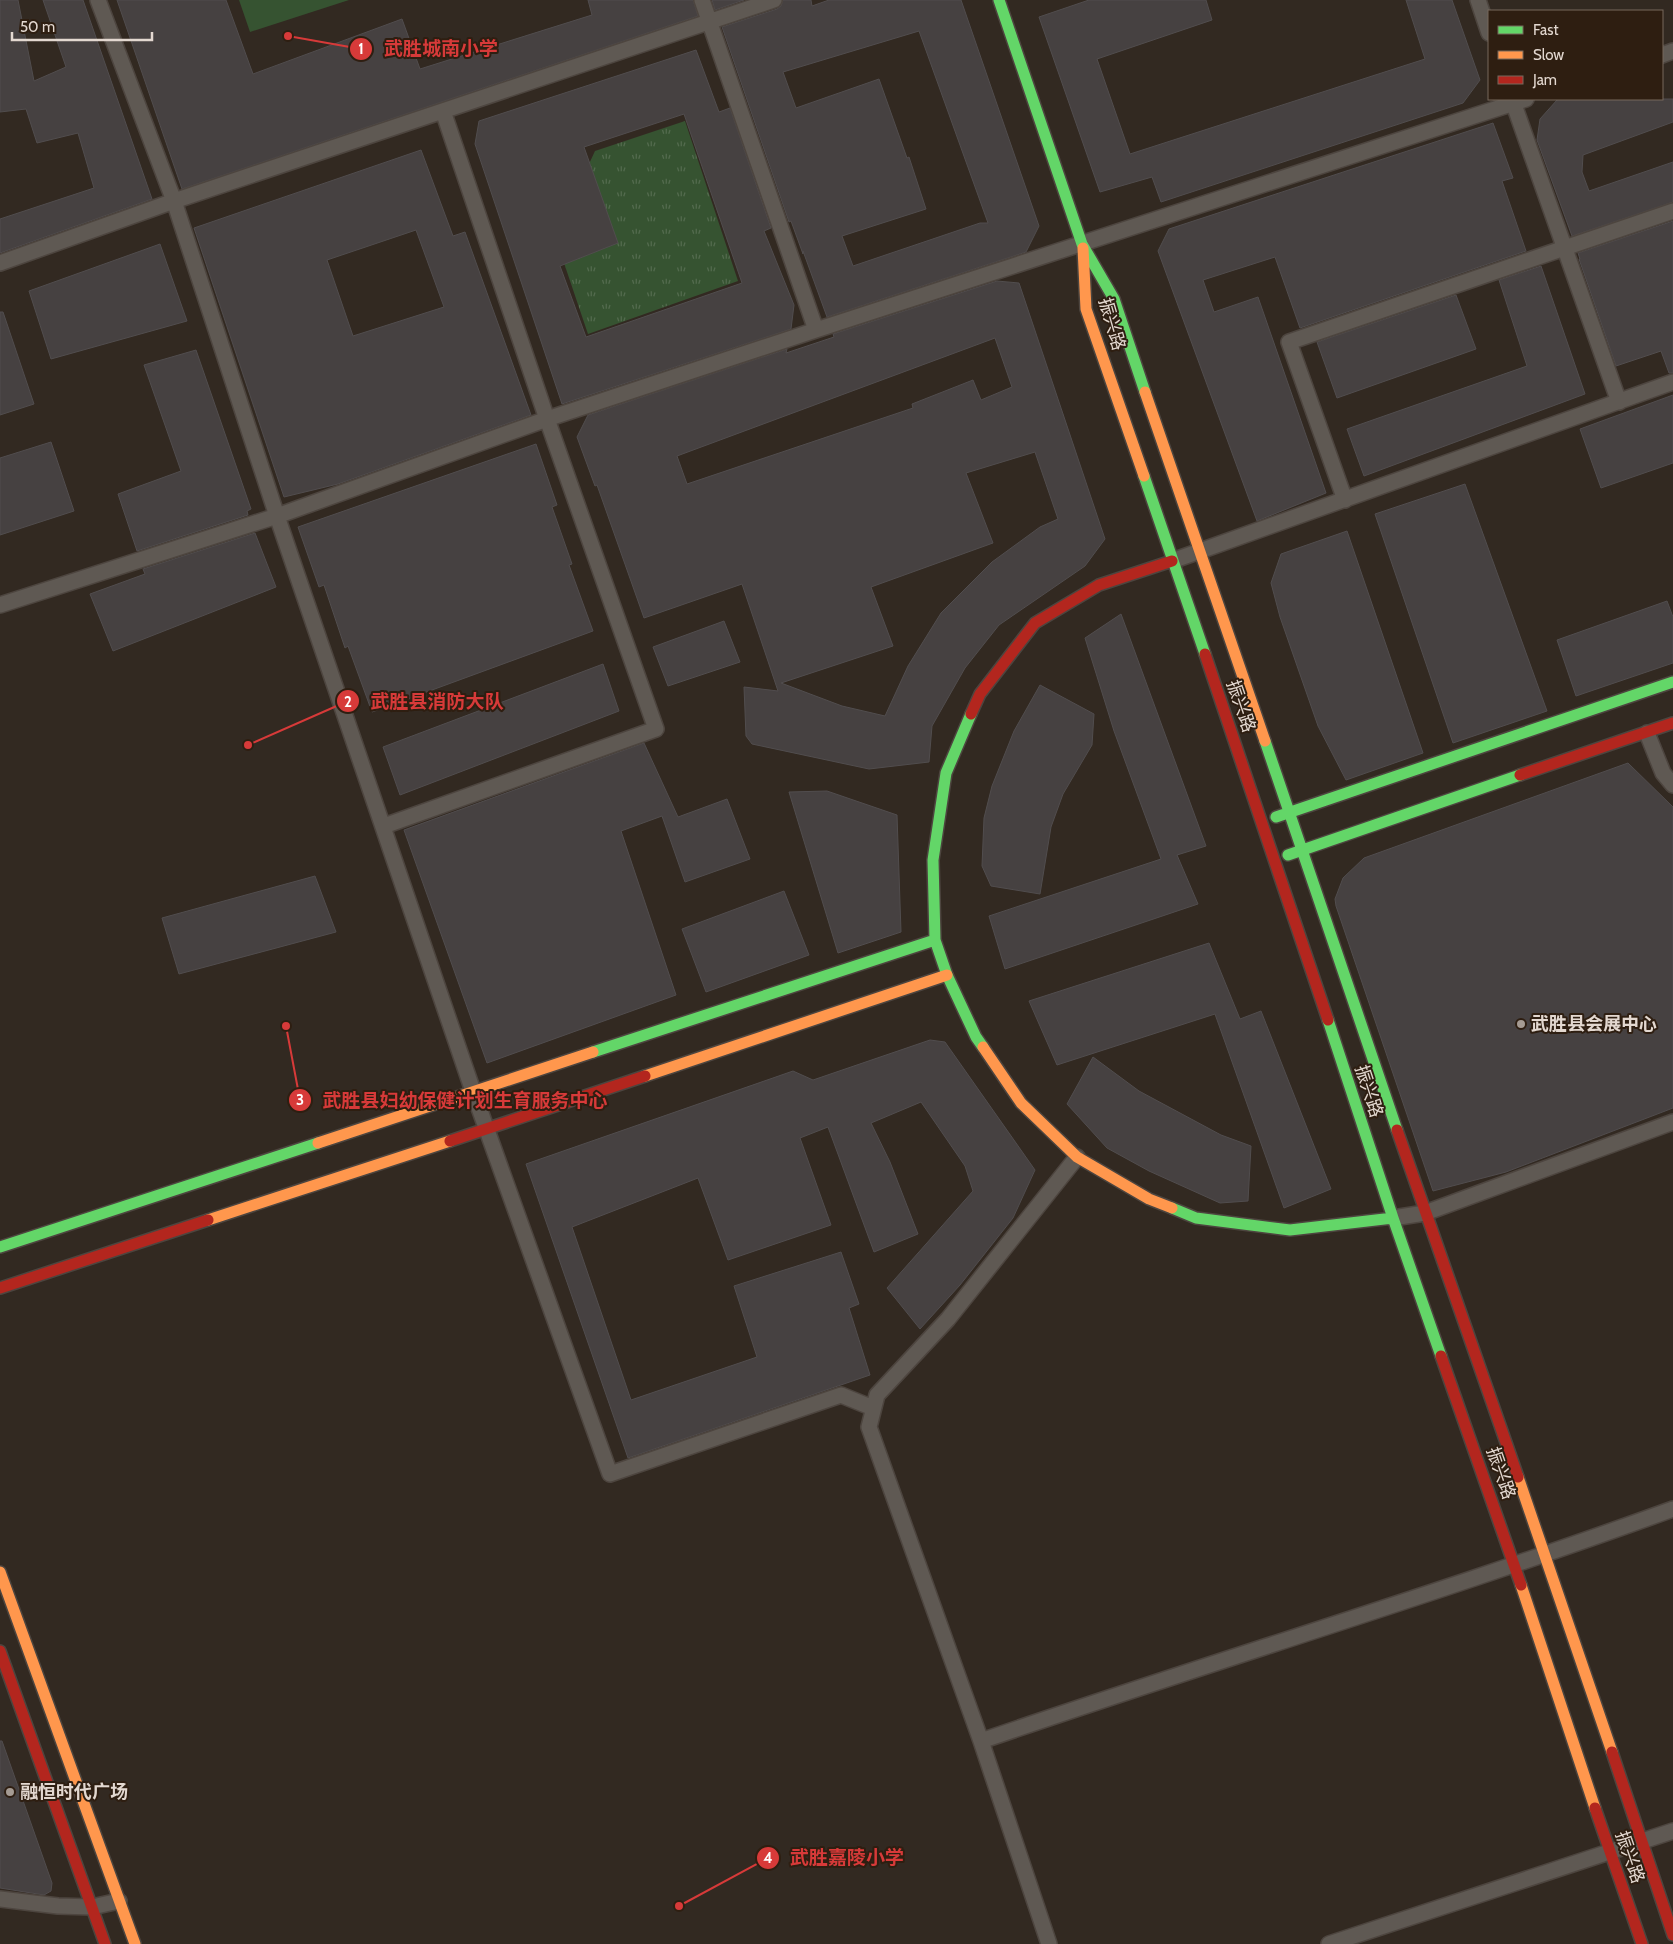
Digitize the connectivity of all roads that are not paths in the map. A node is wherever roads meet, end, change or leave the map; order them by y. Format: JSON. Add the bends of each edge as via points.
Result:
{"nodes":[{"id":1,"x":98,"y":0,"type":"edge"},
{"id":2,"x":702,"y":0,"type":"edge"},
{"id":3,"x":774,"y":0,"type":"edge"},
{"id":4,"x":999,"y":0,"type":"edge"},
{"id":5,"x":1478,"y":0,"type":"edge"},
{"id":6,"x":709,"y":22,"type":"junction"},
{"id":7,"x":1488,"y":29,"type":"edge"},
{"id":8,"x":1518,"y":100,"type":"edge"},
{"id":9,"x":443,"y":111,"type":"junction"},
{"id":10,"x":174,"y":202,"type":"junction"},
{"id":11,"x":1673,"y":211,"type":"edge"},
{"id":12,"x":1082,"y":244,"type":"junction"},
{"id":13,"x":1565,"y":248,"type":"junction"},
{"id":14,"x":0,"y":264,"type":"edge"},
{"id":15,"x":816,"y":330,"type":"junction"},
{"id":16,"x":1673,"y":382,"type":"edge"},
{"id":17,"x":1619,"y":402,"type":"junction"},
{"id":18,"x":547,"y":419,"type":"junction"},
{"id":19,"x":1345,"y":500,"type":"junction"},
{"id":20,"x":278,"y":516,"type":"junction"},
{"id":21,"x":1199,"y":552,"type":"junction"},
{"id":22,"x":1172,"y":561,"type":"junction"},
{"id":23,"x":0,"y":605,"type":"edge"},
{"id":24,"x":1673,"y":682,"type":"edge"},
{"id":25,"x":1673,"y":723,"type":"edge"},
{"id":26,"x":1647,"y":732,"type":"junction"},
{"id":27,"x":1673,"y":785,"type":"edge"},
{"id":28,"x":1291,"y":814,"type":"junction"},
{"id":29,"x":1262,"y":820,"type":"junction"},
{"id":30,"x":384,"y":826,"type":"junction"},
{"id":31,"x":1302,"y":850,"type":"junction"},
{"id":32,"x":1275,"y":860,"type":"junction"},
{"id":33,"x":935,"y":940,"type":"junction"},
{"id":34,"x":947,"y":975,"type":"junction"},
{"id":35,"x":473,"y":1091,"type":"junction"},
{"id":36,"x":1673,"y":1122,"type":"edge"},
{"id":37,"x":487,"y":1129,"type":"junction"},
{"id":38,"x":1077,"y":1157,"type":"junction"},
{"id":39,"x":1425,"y":1213,"type":"junction"},
{"id":40,"x":1393,"y":1218,"type":"junction"},
{"id":41,"x":0,"y":1247,"type":"edge"},
{"id":42,"x":0,"y":1288,"type":"edge"},
{"id":43,"x":873,"y":1408,"type":"junction"},
{"id":44,"x":1673,"y":1509,"type":"edge"},
{"id":45,"x":1546,"y":1556,"type":"junction"},
{"id":46,"x":1515,"y":1566,"type":"junction"},
{"id":47,"x":0,"y":1572,"type":"edge"},
{"id":48,"x":0,"y":1651,"type":"edge"},
{"id":49,"x":981,"y":1742,"type":"junction"},
{"id":50,"x":1673,"y":1831,"type":"edge"},
{"id":51,"x":1641,"y":1842,"type":"junction"},
{"id":52,"x":1610,"y":1852,"type":"junction"},
{"id":53,"x":0,"y":1899,"type":"edge"},
{"id":54,"x":119,"y":1901,"type":"junction"},
{"id":55,"x":92,"y":1908,"type":"junction"},
{"id":56,"x":1673,"y":1935,"type":"edge"},
{"id":57,"x":105,"y":1944,"type":"edge"},
{"id":58,"x":135,"y":1944,"type":"edge"},
{"id":59,"x":1049,"y":1944,"type":"edge"},
{"id":60,"x":1329,"y":1944,"type":"edge"},
{"id":61,"x":1642,"y":1944,"type":"edge"}],
"edges":[{"from":1,"to":10,"type":"street"},
{"from":2,"to":6,"type":"street"},
{"from":3,"to":6,"type":"street"},
{"from":4,"to":12,"type":"main road","name":"振兴路"},
{"from":5,"to":7,"type":"street"},
{"from":6,"to":9,"type":"street"},
{"from":6,"to":15,"type":"street"},
{"from":8,"to":12,"type":"street"},
{"from":8,"to":13,"type":"street"},
{"from":9,"to":10,"type":"street"},
{"from":9,"to":18,"type":"street"},
{"from":10,"to":14,"type":"street"},
{"from":10,"to":20,"type":"street"},
{"from":11,"to":13,"type":"street"},
{"from":12,"to":15,"type":"street"},
{"from":12,"to":21,"type":"main road","name":"振兴路","via":[[1114,299]]},
{"from":12,"to":22,"type":"main road","name":"振兴路","via":[[1086,309]]},
{"from":13,"to":17,"type":"street"},
{"from":13,"to":19,"type":"street","via":[[1289,342]]},
{"from":15,"to":18,"type":"street"},
{"from":16,"to":17,"type":"street"},
{"from":17,"to":19,"type":"street"},
{"from":18,"to":20,"type":"street"},
{"from":18,"to":30,"type":"street","via":[[656,729]]},
{"from":19,"to":21,"type":"street"},
{"from":20,"to":23,"type":"street"},
{"from":20,"to":30,"type":"street"},
{"from":21,"to":22,"type":"street"},
{"from":21,"to":28,"type":"main road","name":"振兴路"},
{"from":22,"to":29,"type":"main road","name":"振兴路"},
{"from":22,"to":33,"type":"main road","via":[[1099,585],[1035,623],[980,694],[946,773],[933,860]]},
{"from":24,"to":28,"type":"main road"},
{"from":25,"to":26,"type":"main road"},
{"from":26,"to":27,"type":"street","via":[[1663,773]]},
{"from":26,"to":31,"type":"main road"},
{"from":28,"to":29,"type":"main road"},
{"from":28,"to":31,"type":"main road","name":"振兴路"},
{"from":29,"to":32,"type":"main road","name":"振兴路"},
{"from":30,"to":35,"type":"street"},
{"from":31,"to":32,"type":"main road"},
{"from":31,"to":39,"type":"main road","name":"振兴路"},
{"from":32,"to":40,"type":"main road","name":"振兴路"},
{"from":33,"to":34,"type":"main road"},
{"from":33,"to":35,"type":"main road"},
{"from":34,"to":37,"type":"main road"},
{"from":34,"to":38,"type":"main road","via":[[976,1037],[1021,1103]]},
{"from":35,"to":37,"type":"street"},
{"from":35,"to":41,"type":"main road"},
{"from":36,"to":39,"type":"street"},
{"from":37,"to":42,"type":"main road"},
{"from":37,"to":43,"type":"street","via":[[610,1474],[841,1395]]},
{"from":38,"to":40,"type":"main road","via":[[1149,1199],[1196,1218],[1290,1230]]},
{"from":38,"to":43,"type":"street","via":[[948,1319],[877,1394]]},
{"from":39,"to":40,"type":"street"},
{"from":39,"to":45,"type":"main road","name":"振兴路"},
{"from":40,"to":46,"type":"main road","name":"振兴路"},
{"from":43,"to":49,"type":"street","via":[[869,1426]]},
{"from":44,"to":45,"type":"street"},
{"from":45,"to":46,"type":"street"},
{"from":45,"to":51,"type":"main road","name":"振兴路"},
{"from":46,"to":49,"type":"street"},
{"from":46,"to":52,"type":"main road","name":"振兴路"},
{"from":47,"to":54,"type":"main road"},
{"from":48,"to":55,"type":"main road"},
{"from":49,"to":59,"type":"street"},
{"from":50,"to":51,"type":"street"},
{"from":51,"to":52,"type":"street"},
{"from":51,"to":56,"type":"main road","name":"振兴路"},
{"from":52,"to":60,"type":"street"},
{"from":52,"to":61,"type":"main road","name":"振兴路"},
{"from":53,"to":55,"type":"street"},
{"from":54,"to":55,"type":"street"},
{"from":54,"to":58,"type":"main road"},
{"from":55,"to":57,"type":"main road"}]}
